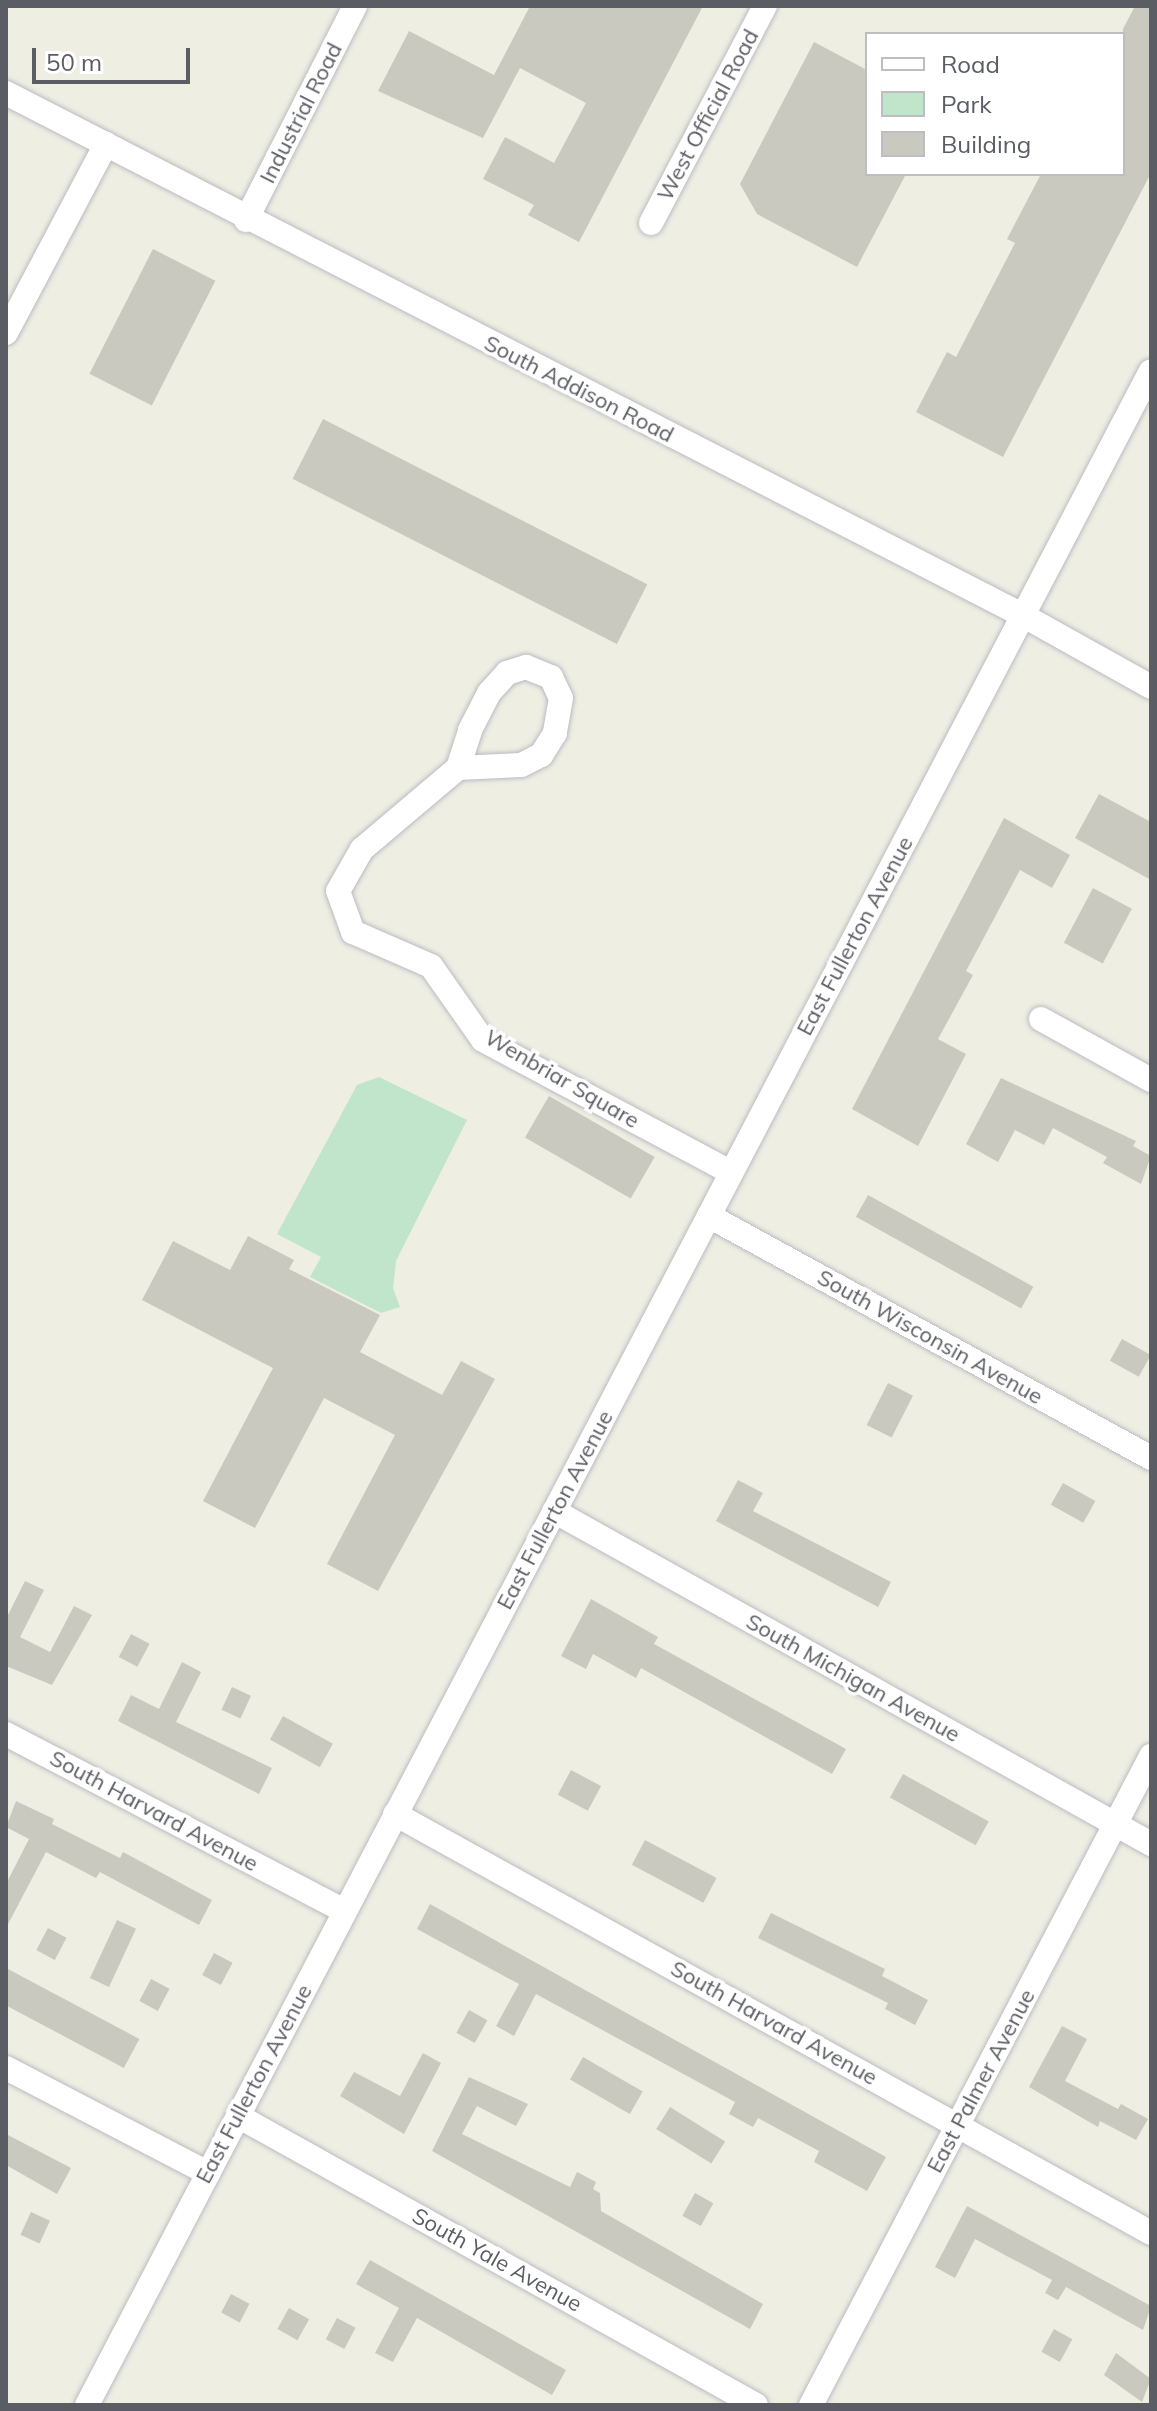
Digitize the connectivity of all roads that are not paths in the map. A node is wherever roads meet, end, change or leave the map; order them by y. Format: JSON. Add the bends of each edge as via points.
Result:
{"nodes":[{"id":1,"x":355,"y":6,"type":"edge"},
{"id":2,"x":765,"y":6,"type":"edge"},
{"id":3,"x":6,"y":93,"type":"edge"},
{"id":4,"x":106,"y":144,"type":"junction"},
{"id":5,"x":246,"y":220,"type":"junction"},
{"id":6,"x":651,"y":223,"type":"dead end"},
{"id":7,"x":6,"y":333,"type":"edge"},
{"id":8,"x":1151,"y":371,"type":"edge"},
{"id":9,"x":1024,"y":616,"type":"junction"},
{"id":10,"x":1151,"y":687,"type":"edge"},
{"id":11,"x":458,"y":768,"type":"junction"},
{"id":12,"x":1041,"y":1019,"type":"dead end"},
{"id":13,"x":1151,"y":1080,"type":"edge"},
{"id":14,"x":730,"y":1172,"type":"junction"},
{"id":15,"x":709,"y":1216,"type":"junction"},
{"id":16,"x":1151,"y":1458,"type":"edge"},
{"id":17,"x":554,"y":1511,"type":"junction"},
{"id":18,"x":6,"y":1734,"type":"edge"},
{"id":19,"x":1151,"y":1756,"type":"edge"},
{"id":20,"x":395,"y":1814,"type":"junction"},
{"id":21,"x":1115,"y":1824,"type":"junction"},
{"id":22,"x":1151,"y":1844,"type":"edge"},
{"id":23,"x":344,"y":1911,"type":"junction"},
{"id":24,"x":6,"y":2068,"type":"edge"},
{"id":25,"x":238,"y":2116,"type":"junction"},
{"id":26,"x":959,"y":2125,"type":"junction"},
{"id":27,"x":208,"y":2173,"type":"junction"},
{"id":28,"x":1151,"y":2233,"type":"edge"},
{"id":29,"x":87,"y":2405,"type":"edge"},
{"id":30,"x":756,"y":2405,"type":"edge"},
{"id":31,"x":811,"y":2405,"type":"edge"}],
"edges":[{"from":1,"to":5,"type":"street","name":"Industrial Road"},
{"from":2,"to":6,"type":"street","name":"West Official Road"},
{"from":3,"to":4,"type":"street","name":"South Addison Road"},
{"from":4,"to":5,"type":"street","name":"South Addison Road"},
{"from":4,"to":7,"type":"street"},
{"from":5,"to":9,"type":"street","name":"South Addison Road"},
{"from":8,"to":9,"type":"street","name":"East Fullerton Avenue"},
{"from":9,"to":10,"type":"street","name":"South Addison Road"},
{"from":9,"to":14,"type":"street","name":"East Fullerton Avenue"},
{"from":11,"to":11,"type":"street","via":[[470,730],[507,673],[526,667],[551,677],[561,698],[555,733],[541,755],[521,765]]},
{"from":11,"to":14,"type":"street","name":"Wenbriar Square","via":[[362,849],[338,891],[353,932],[431,966],[483,1040]]},
{"from":12,"to":13,"type":"street"},
{"from":14,"to":15,"type":"street","name":"East Fullerton Avenue"},
{"from":15,"to":16,"type":"street","name":"South Wisconsin Avenue"},
{"from":15,"to":17,"type":"street","name":"East Fullerton Avenue"},
{"from":17,"to":20,"type":"street","name":"East Fullerton Avenue"},
{"from":17,"to":21,"type":"street","name":"South Michigan Avenue"},
{"from":18,"to":23,"type":"street","name":"South Harvard Avenue"},
{"from":19,"to":21,"type":"street","name":"East Palmer Avenue"},
{"from":20,"to":23,"type":"street","name":"East Fullerton Avenue"},
{"from":20,"to":26,"type":"street","name":"South Harvard Avenue"},
{"from":21,"to":22,"type":"street","name":"South Michigan Avenue"},
{"from":21,"to":26,"type":"street","name":"East Palmer Avenue"},
{"from":23,"to":25,"type":"street","name":"East Fullerton Avenue"},
{"from":24,"to":27,"type":"street"},
{"from":25,"to":27,"type":"street","name":"East Fullerton Avenue"},
{"from":25,"to":30,"type":"street","name":"South Yale Avenue"},
{"from":26,"to":28,"type":"street","name":"South Harvard Avenue"},
{"from":26,"to":31,"type":"street","name":"East Palmer Avenue"},
{"from":27,"to":29,"type":"street","name":"East Fullerton Avenue"}]}
